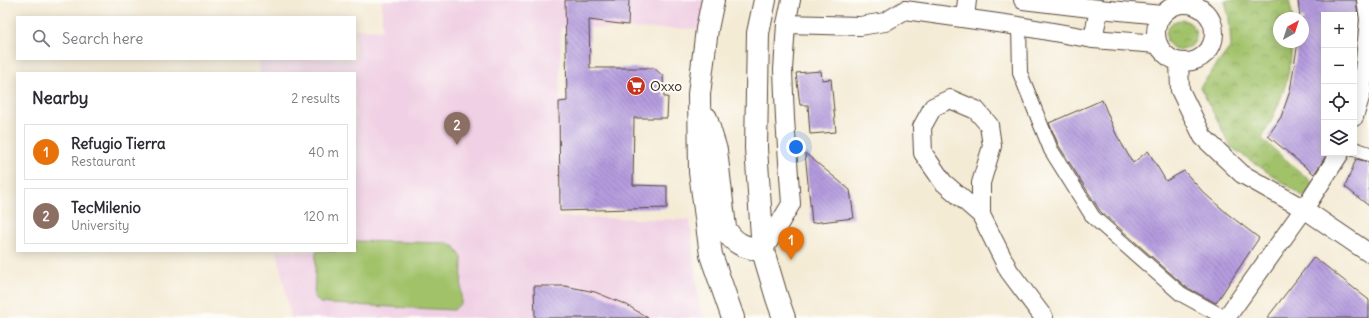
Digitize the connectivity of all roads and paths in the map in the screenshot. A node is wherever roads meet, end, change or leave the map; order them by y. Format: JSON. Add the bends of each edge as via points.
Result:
{"nodes":[{"id":1,"x":713,"y":0,"type":"edge"},
{"id":2,"x":764,"y":0,"type":"edge"},
{"id":3,"x":791,"y":0,"type":"edge"},
{"id":4,"x":967,"y":0,"type":"edge"},
{"id":5,"x":1023,"y":0,"type":"edge"},
{"id":6,"x":1366,"y":0,"type":"edge"},
{"id":7,"x":1197,"y":3,"type":"edge"},
{"id":8,"x":1099,"y":9,"type":"junction"},
{"id":9,"x":1162,"y":15,"type":"junction"},
{"id":10,"x":965,"y":18,"type":"junction"},
{"id":11,"x":786,"y":24,"type":"junction"},
{"id":12,"x":1019,"y":26,"type":"junction"},
{"id":13,"x":1093,"y":39,"type":"junction"},
{"id":14,"x":1158,"y":44,"type":"junction"},
{"id":15,"x":1179,"y":62,"type":"junction"},
{"id":16,"x":699,"y":94,"type":"junction"},
{"id":17,"x":1357,"y":108,"type":"edge"},
{"id":18,"x":1357,"y":150,"type":"edge"},
{"id":19,"x":1369,"y":154,"type":"edge"},
{"id":20,"x":1338,"y":156,"type":"edge"},
{"id":21,"x":1304,"y":209,"type":"junction"},
{"id":22,"x":981,"y":215,"type":"junction"},
{"id":23,"x":763,"y":251,"type":"junction"},
{"id":24,"x":1369,"y":254,"type":"edge"},
{"id":25,"x":733,"y":318,"type":"edge"},
{"id":26,"x":784,"y":318,"type":"edge"},
{"id":27,"x":1044,"y":318,"type":"edge"},
{"id":28,"x":1226,"y":318,"type":"edge"}],
"edges":[{"from":1,"to":16,"type":"main road"},
{"from":2,"to":23,"type":"main road","via":[[758,33],[756,148]]},
{"from":3,"to":11,"type":"street"},
{"from":4,"to":10,"type":"street"},
{"from":5,"to":8,"type":"street"},
{"from":6,"to":17,"type":"street","via":[[1369,19],[1362,92]]},
{"from":7,"to":9,"type":"street","via":[[1178,5]]},
{"from":7,"to":15,"type":"street","via":[[1212,24],[1214,36],[1210,48],[1202,57],[1191,62]]},
{"from":8,"to":9,"type":"street"},
{"from":8,"to":13,"type":"street"},
{"from":9,"to":14,"type":"street","via":[[1157,24]]},
{"from":10,"to":11,"type":"street","via":[[905,10],[885,22],[860,26]]},
{"from":10,"to":12,"type":"street"},
{"from":11,"to":23,"type":"street","via":[[785,120],[791,204]]},
{"from":12,"to":13,"type":"street"},
{"from":12,"to":28,"type":"street","via":[[1020,73],[1051,150],[1093,217],[1181,294]]},
{"from":13,"to":14,"type":"street"},
{"from":14,"to":15,"type":"street","via":[[1163,52]]},
{"from":15,"to":21,"type":"street","via":[[1180,90],[1203,137],[1242,174]]},
{"from":16,"to":23,"type":"main road","via":[[716,150],[725,228],[737,243]]},
{"from":16,"to":25,"type":"main road","via":[[700,172],[706,227],[711,255]]},
{"from":18,"to":19,"type":"street"},
{"from":20,"to":21,"type":"street"},
{"from":21,"to":24,"type":"street"},
{"from":21,"to":28,"type":"street"},
{"from":22,"to":22,"type":"street","via":[[943,182],[923,153],[922,127],[933,107],[950,99],[976,110],[989,125],[992,146],[981,183]]},
{"from":22,"to":27,"type":"street","via":[[1009,271]]},
{"from":23,"to":26,"type":"main road"}]}
